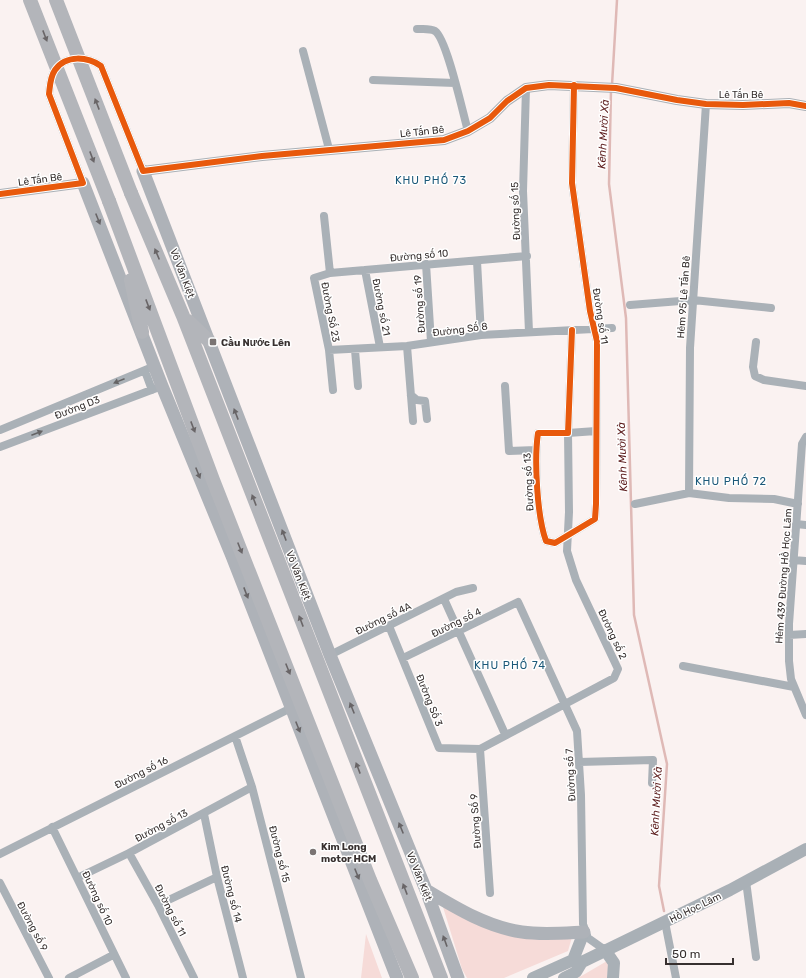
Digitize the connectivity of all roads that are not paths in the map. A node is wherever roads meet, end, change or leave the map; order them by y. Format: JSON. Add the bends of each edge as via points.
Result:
{"nodes":[{"id":1,"x":30,"y":0,"type":"edge"},
{"id":2,"x":56,"y":0,"type":"edge"},
{"id":3,"x":417,"y":29,"type":"dead end"},
{"id":4,"x":303,"y":51,"type":"dead end"},
{"id":5,"x":78,"y":58,"type":"junction"},
{"id":6,"x":373,"y":80,"type":"dead end"},
{"id":7,"x":455,"y":83,"type":"junction"},
{"id":8,"x":574,"y":85,"type":"junction"},
{"id":9,"x":526,"y":88,"type":"junction"},
{"id":10,"x":706,"y":104,"type":"junction"},
{"id":11,"x":806,"y":106,"type":"edge"},
{"id":12,"x":468,"y":131,"type":"junction"},
{"id":13,"x":329,"y":149,"type":"junction"},
{"id":14,"x":143,"y":171,"type":"junction"},
{"id":15,"x":83,"y":183,"type":"junction"},
{"id":16,"x":0,"y":194,"type":"edge"},
{"id":17,"x":324,"y":216,"type":"dead end"},
{"id":18,"x":119,"y":229,"type":"junction"},
{"id":19,"x":527,"y":256,"type":"junction"},
{"id":20,"x":477,"y":261,"type":"junction"},
{"id":21,"x":426,"y":264,"type":"junction"},
{"id":22,"x":365,"y":270,"type":"junction"},
{"id":23,"x":330,"y":273,"type":"junction"},
{"id":24,"x":314,"y":278,"type":"joint"},
{"id":25,"x":693,"y":300,"type":"junction"},
{"id":26,"x":630,"y":305,"type":"dead end"},
{"id":27,"x":771,"y":308,"type":"dead end"},
{"id":28,"x":183,"y":316,"type":"junction"},
{"id":29,"x":612,"y":328,"type":"dead end"},
{"id":30,"x":572,"y":330,"type":"junction"},
{"id":31,"x":593,"y":330,"type":"junction"},
{"id":32,"x":142,"y":332,"type":"junction"},
{"id":33,"x":529,"y":332,"type":"junction"},
{"id":34,"x":482,"y":335,"type":"junction"},
{"id":35,"x":208,"y":341,"type":"junction"},
{"id":36,"x":431,"y":342,"type":"junction"},
{"id":37,"x":756,"y":342,"type":"dead end"},
{"id":38,"x":407,"y":346,"type":"junction"},
{"id":39,"x":380,"y":347,"type":"junction"},
{"id":40,"x":329,"y":350,"type":"junction"},
{"id":41,"x":355,"y":350,"type":"junction"},
{"id":42,"x":150,"y":368,"type":"junction"},
{"id":43,"x":358,"y":386,"type":"dead end"},
{"id":44,"x":505,"y":386,"type":"dead end"},
{"id":45,"x":806,"y":386,"type":"edge"},
{"id":46,"x":157,"y":388,"type":"junction"},
{"id":47,"x":333,"y":390,"type":"dead end"},
{"id":48,"x":411,"y":395,"type":"junction"},
{"id":49,"x":427,"y":419,"type":"dead end"},
{"id":50,"x":413,"y":421,"type":"dead end"},
{"id":51,"x":0,"y":430,"type":"edge"},
{"id":52,"x":596,"y":431,"type":"junction"},
{"id":53,"x":568,"y":433,"type":"junction"},
{"id":54,"x":806,"y":436,"type":"edge"},
{"id":55,"x":0,"y":447,"type":"edge"},
{"id":56,"x":536,"y":450,"type":"junction"},
{"id":57,"x":689,"y":493,"type":"junction"},
{"id":58,"x":635,"y":504,"type":"dead end"},
{"id":59,"x":798,"y":504,"type":"junction"},
{"id":60,"x":796,"y":524,"type":"junction"},
{"id":61,"x":806,"y":525,"type":"edge"},
{"id":62,"x":569,"y":537,"type":"junction"},
{"id":63,"x":793,"y":560,"type":"junction"},
{"id":64,"x":806,"y":561,"type":"edge"},
{"id":65,"x":473,"y":588,"type":"dead end"},
{"id":66,"x":444,"y":599,"type":"junction"},
{"id":67,"x":518,"y":602,"type":"joint"},
{"id":68,"x":389,"y":626,"type":"junction"},
{"id":69,"x":458,"y":632,"type":"junction"},
{"id":70,"x":806,"y":634,"type":"edge"},
{"id":71,"x":789,"y":635,"type":"junction"},
{"id":72,"x":330,"y":654,"type":"junction"},
{"id":73,"x":403,"y":658,"type":"junction"},
{"id":74,"x":683,"y":666,"type":"dead end"},
{"id":75,"x":794,"y":687,"type":"junction"},
{"id":76,"x":566,"y":704,"type":"junction"},
{"id":77,"x":291,"y":708,"type":"junction"},
{"id":78,"x":806,"y":715,"type":"edge"},
{"id":79,"x":505,"y":734,"type":"junction"},
{"id":80,"x":235,"y":736,"type":"junction"},
{"id":81,"x":480,"y":749,"type":"junction"},
{"id":82,"x":579,"y":762,"type":"junction"},
{"id":83,"x":652,"y":783,"type":"dead end"},
{"id":84,"x":252,"y":788,"type":"junction"},
{"id":85,"x":204,"y":814,"type":"junction"},
{"id":86,"x":52,"y":827,"type":"junction"},
{"id":87,"x":806,"y":849,"type":"edge"},
{"id":88,"x":129,"y":853,"type":"junction"},
{"id":89,"x":0,"y":854,"type":"edge"},
{"id":90,"x":217,"y":876,"type":"junction"},
{"id":91,"x":78,"y":878,"type":"junction"},
{"id":92,"x":746,"y":882,"type":"junction"},
{"id":93,"x":0,"y":883,"type":"edge"},
{"id":94,"x":426,"y":890,"type":"junction"},
{"id":95,"x":490,"y":893,"type":"dead end"},
{"id":96,"x":158,"y":905,"type":"junction"},
{"id":97,"x":665,"y":922,"type":"junction"},
{"id":98,"x":584,"y":932,"type":"junction"},
{"id":99,"x":605,"y":950,"type":"junction"},
{"id":100,"x":113,"y":955,"type":"junction"},
{"id":101,"x":756,"y":958,"type":"dead end"},
{"id":102,"x":577,"y":961,"type":"junction"},
{"id":103,"x":49,"y":978,"type":"edge"},
{"id":104,"x":69,"y":978,"type":"edge"},
{"id":105,"x":126,"y":978,"type":"edge"},
{"id":106,"x":194,"y":978,"type":"edge"},
{"id":107,"x":243,"y":978,"type":"edge"},
{"id":108,"x":301,"y":978,"type":"edge"},
{"id":109,"x":397,"y":978,"type":"edge"},
{"id":110,"x":412,"y":978,"type":"edge"},
{"id":111,"x":440,"y":978,"type":"edge"},
{"id":112,"x":458,"y":978,"type":"edge"},
{"id":113,"x":533,"y":978,"type":"edge"},
{"id":114,"x":564,"y":978,"type":"edge"},
{"id":115,"x":613,"y":978,"type":"edge"},
{"id":116,"x":676,"y":978,"type":"edge"}],
"edges":[{"from":1,"to":18,"type":"highway","one_way":true,"bridge":true},
{"from":2,"to":5,"type":"highway","bridge":true},
{"from":3,"to":7,"type":"street","via":[[430,29],[439,35]]},
{"from":4,"to":13,"type":"street"},
{"from":5,"to":14,"type":"street","via":[[93,60],[101,66]]},
{"from":5,"to":15,"type":"street","via":[[65,62],[56,69],[49,94]]},
{"from":28,"to":5,"type":"highway","name":"Võ Văn Kiệt","one_way":true,"bridge":true},
{"from":6,"to":7,"type":"street"},
{"from":7,"to":12,"type":"street"},
{"from":8,"to":9,"type":"street","name":"Lê Tấn Bê"},
{"from":8,"to":10,"type":"street","name":"Lê Tấn Bê","via":[[616,88]]},
{"from":8,"to":31,"type":"street","name":"Đường số 11","via":[[572,183]]},
{"from":9,"to":12,"type":"street","name":"Lê Tấn Bê","via":[[507,101],[490,118]]},
{"from":9,"to":19,"type":"street","name":"Đường số 15","via":[[523,192]]},
{"from":10,"to":11,"type":"street","name":"Lê Tấn Bê","via":[[789,103]]},
{"from":10,"to":25,"type":"street","name":"Hẻm 95 Lê Tấn Bê"},
{"from":12,"to":13,"type":"street","name":"Lê Tấn Bê","via":[[444,140]]},
{"from":13,"to":14,"type":"street","name":"Lê Tấn Bê"},
{"from":14,"to":35,"type":"main road","name":"Võ Văn Kiệt"},
{"from":15,"to":16,"type":"street","name":"Lê Tấn Bê"},
{"from":15,"to":32,"type":"main road","one_way":true},
{"from":17,"to":23,"type":"street"},
{"from":18,"to":32,"type":"highway"},
{"from":18,"to":110,"type":"highway","one_way":true,"via":[[213,480],[370,880]]},
{"from":19,"to":20,"type":"street","name":"Đường số 10"},
{"from":19,"to":33,"type":"street","name":"Đường số 15"},
{"from":20,"to":21,"type":"street","name":"Đường số 10"},
{"from":20,"to":34,"type":"street"},
{"from":21,"to":22,"type":"street","name":"Đường số 10"},
{"from":21,"to":36,"type":"street","name":"Đường số 19"},
{"from":22,"to":23,"type":"street","name":"Đường số 10"},
{"from":22,"to":39,"type":"street","name":"Đường số 21"},
{"from":23,"to":24,"type":"street","name":"Đường số 10"},
{"from":24,"to":40,"type":"street","name":"Đường Số 23"},
{"from":25,"to":26,"type":"street"},
{"from":25,"to":27,"type":"street"},
{"from":25,"to":57,"type":"street","name":"Hẻm 95 Lê Tấn Bê","via":[[690,348]]},
{"from":28,"to":35,"type":"highway"},
{"from":111,"to":28,"type":"highway","name":"Võ Văn Kiệt","one_way":true},
{"from":29,"to":31,"type":"street","name":"Đường Số 8"},
{"from":30,"to":31,"type":"street","name":"Đường Số 8"},
{"from":30,"to":33,"type":"street","name":"Đường Số 8"},
{"from":30,"to":53,"type":"street"},
{"from":31,"to":52,"type":"street","name":"Đường số 11","via":[[597,341]]},
{"from":32,"to":42,"type":"main road"},
{"from":33,"to":34,"type":"street","name":"Đường Số 8"},
{"from":34,"to":36,"type":"street","name":"Đường Số 8"},
{"from":72,"to":35,"type":"main road","name":"Võ Văn Kiệt","one_way":true},
{"from":36,"to":38,"type":"street","name":"Đường Số 8"},
{"from":37,"to":45,"type":"street","via":[[753,367],[755,376],[764,380]]},
{"from":38,"to":39,"type":"street","name":"Đường Số 8"},
{"from":38,"to":48,"type":"street"},
{"from":39,"to":41,"type":"street","name":"Đường Số 8"},
{"from":40,"to":41,"type":"street","name":"Đường Số 8"},
{"from":40,"to":47,"type":"street","name":"Đường Số 23"},
{"from":41,"to":43,"type":"street"},
{"from":42,"to":46,"type":"main road"},
{"from":42,"to":51,"type":"street","name":"Đường D3","one_way":true},
{"from":44,"to":56,"type":"street","via":[[508,451]]},
{"from":55,"to":46,"type":"street","name":"Đường D3","one_way":true},
{"from":46,"to":77,"type":"main road","one_way":true,"via":[[232,556]]},
{"from":48,"to":49,"type":"street","via":[[417,400],[426,401]]},
{"from":48,"to":50,"type":"street"},
{"from":52,"to":53,"type":"street"},
{"from":52,"to":62,"type":"street","name":"Đường số 11","via":[[595,519]]},
{"from":53,"to":56,"type":"street","name":"Đường số 13","via":[[538,433]]},
{"from":53,"to":62,"type":"street","name":"Đường số 2"},
{"from":54,"to":59,"type":"street","name":"Hẻm 439 Đường Hồ Học Lãm","via":[[802,444]]},
{"from":56,"to":62,"type":"street","name":"Đường số 13","via":[[541,528],[546,541],[555,543]]},
{"from":57,"to":58,"type":"street"},
{"from":57,"to":59,"type":"street","via":[[729,498],[774,499]]},
{"from":59,"to":60,"type":"street","name":"Hẻm 439 Đường Hồ Học Lãm"},
{"from":60,"to":61,"type":"street"},
{"from":60,"to":63,"type":"street","name":"Hẻm 439 Đường Hồ Học Lãm"},
{"from":62,"to":76,"type":"street","name":"Đường số 2","via":[[567,551],[576,580],[618,669],[614,678]]},
{"from":63,"to":64,"type":"street"},
{"from":63,"to":71,"type":"street","name":"Hẻm 439 Đường Hồ Học Lãm"},
{"from":65,"to":66,"type":"street","name":"Đường số 4A","via":[[456,592]]},
{"from":66,"to":68,"type":"street","name":"Đường số 4A"},
{"from":66,"to":69,"type":"street"},
{"from":67,"to":69,"type":"street","name":"Đường số 4"},
{"from":67,"to":76,"type":"street","name":"Đường số 7"},
{"from":68,"to":72,"type":"street","name":"Đường số 4A"},
{"from":68,"to":73,"type":"street","name":"Đường Số 3"},
{"from":69,"to":73,"type":"street","name":"Đường số 4"},
{"from":69,"to":79,"type":"street"},
{"from":70,"to":71,"type":"street"},
{"from":71,"to":75,"type":"street","name":"Hẻm 439 Đường Hồ Học Lãm","via":[[789,661]]},
{"from":94,"to":72,"type":"main road","name":"Võ Văn Kiệt","one_way":true},
{"from":73,"to":81,"type":"street","name":"Đường Số 3","via":[[439,748]]},
{"from":74,"to":75,"type":"street"},
{"from":75,"to":78,"type":"street","name":"Hẻm 439 Đường Hồ Học Lãm"},
{"from":76,"to":79,"type":"street","name":"Đường số 2"},
{"from":76,"to":82,"type":"street","name":"Đường số 7","via":[[578,731]]},
{"from":77,"to":80,"type":"street","name":"Đường số 16"},
{"from":77,"to":109,"type":"main road","one_way":true},
{"from":79,"to":81,"type":"street","name":"Đường số 2"},
{"from":80,"to":84,"type":"street","name":"Đường số 15"},
{"from":80,"to":86,"type":"street","name":"Đường số 16"},
{"from":81,"to":95,"type":"street","name":"Đường Số 9"},
{"from":82,"to":83,"type":"street","via":[[652,760]]},
{"from":82,"to":98,"type":"street","name":"Đường số 7"},
{"from":84,"to":85,"type":"street","name":"Đường số 13"},
{"from":84,"to":108,"type":"street","name":"Đường số 15"},
{"from":85,"to":88,"type":"street","name":"Đường số 13"},
{"from":85,"to":90,"type":"street","name":"Đường số 14"},
{"from":86,"to":89,"type":"street","name":"Đường số 16"},
{"from":86,"to":91,"type":"street","name":"Đường số 10"},
{"from":87,"to":92,"type":"main road","name":"Hồ Học Lãm"},
{"from":88,"to":91,"type":"street","name":"Đường số 13"},
{"from":88,"to":96,"type":"street","name":"Đường số 11"},
{"from":90,"to":96,"type":"street"},
{"from":90,"to":107,"type":"street","name":"Đường số 14"},
{"from":91,"to":100,"type":"street","name":"Đường số 10"},
{"from":92,"to":97,"type":"main road","name":"Hồ Học Lãm"},
{"from":92,"to":101,"type":"street"},
{"from":93,"to":103,"type":"street","name":"Đường số 9"},
{"from":94,"to":98,"type":"main road","via":[[492,925],[545,934]]},
{"from":112,"to":94,"type":"main road","name":"Võ Văn Kiệt","one_way":true},
{"from":96,"to":106,"type":"street","name":"Đường số 11"},
{"from":97,"to":99,"type":"main road","name":"Hồ Học Lãm"},
{"from":97,"to":116,"type":"street"},
{"from":98,"to":99,"type":"street"},
{"from":98,"to":102,"type":"main road"},
{"from":99,"to":102,"type":"main road","name":"Hồ Học Lãm"},
{"from":99,"to":115,"type":"main road","via":[[614,963]]},
{"from":100,"to":104,"type":"street"},
{"from":100,"to":105,"type":"street","name":"Đường số 10"},
{"from":102,"to":113,"type":"main road","name":"Hồ Học Lãm"},
{"from":102,"to":114,"type":"main road","name":"Hồ Học Lãm","via":[[576,972]]}]}
